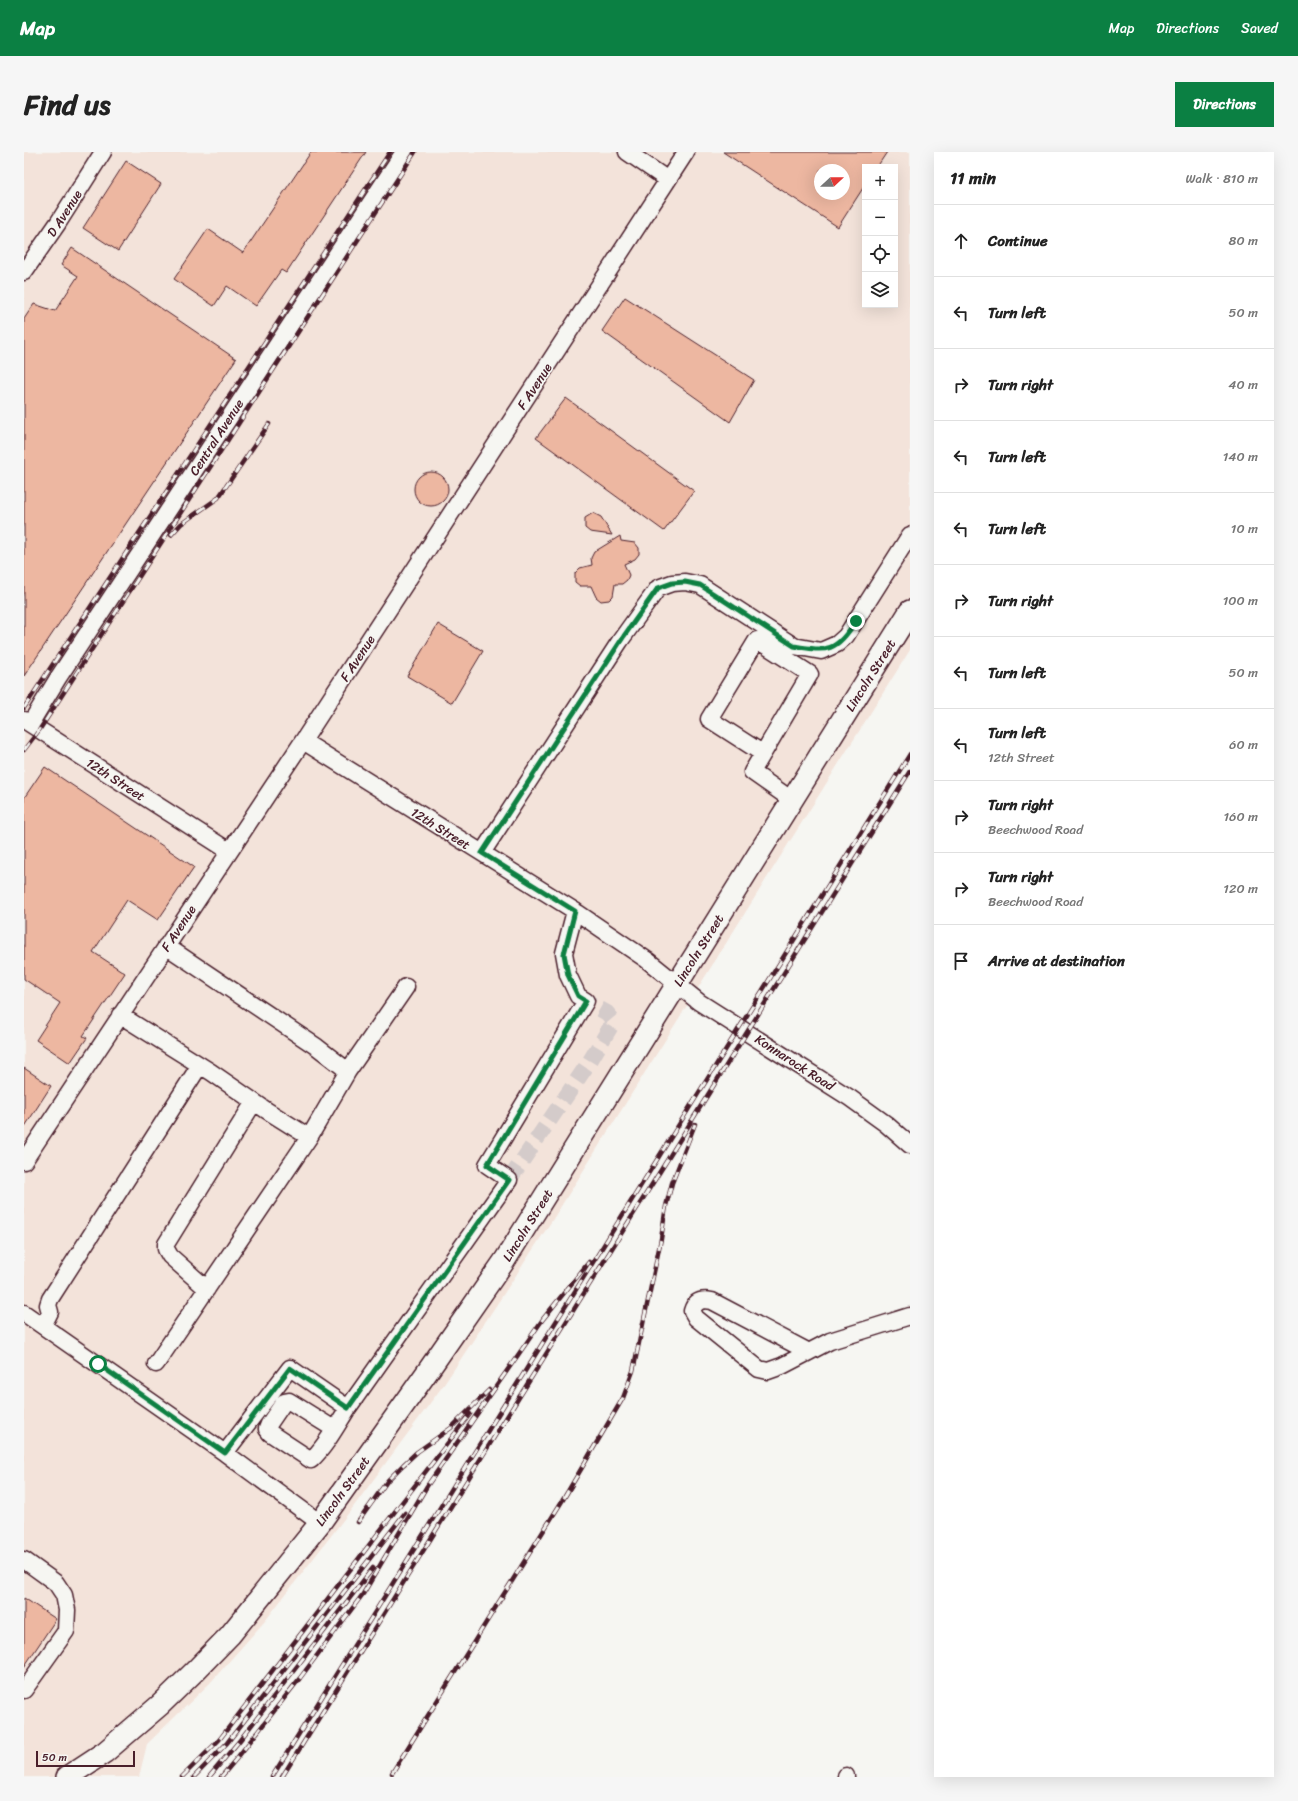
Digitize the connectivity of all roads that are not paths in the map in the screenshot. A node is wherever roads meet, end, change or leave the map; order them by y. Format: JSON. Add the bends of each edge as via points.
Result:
{"nodes":[{"id":1,"x":103,"y":152,"type":"edge"},
{"id":2,"x":404,"y":152,"type":"edge"},
{"id":3,"x":627,"y":152,"type":"edge"},
{"id":4,"x":686,"y":152,"type":"edge"},
{"id":5,"x":668,"y":180,"type":"junction"},
{"id":6,"x":24,"y":272,"type":"edge"},
{"id":7,"x":910,"y":535,"type":"edge"},
{"id":8,"x":910,"y":611,"type":"edge"},
{"id":9,"x":27,"y":722,"type":"edge"},
{"id":10,"x":303,"y":741,"type":"junction"},
{"id":11,"x":762,"y":753,"type":"junction"},
{"id":12,"x":792,"y":800,"type":"junction"},
{"id":13,"x":229,"y":851,"type":"junction"},
{"id":14,"x":482,"y":853,"type":"junction"},
{"id":15,"x":575,"y":911,"type":"junction"},
{"id":16,"x":166,"y":946,"type":"junction"},
{"id":17,"x":676,"y":985,"type":"junction"},
{"id":18,"x":406,"y":987,"type":"dead end"},
{"id":19,"x":120,"y":1015,"type":"junction"},
{"id":20,"x":200,"y":1065,"type":"junction"},
{"id":21,"x":348,"y":1071,"type":"junction"},
{"id":22,"x":254,"y":1102,"type":"junction"},
{"id":23,"x":309,"y":1137,"type":"junction"},
{"id":24,"x":910,"y":1145,"type":"edge"},
{"id":25,"x":24,"y":1161,"type":"edge"},
{"id":26,"x":207,"y":1289,"type":"junction"},
{"id":27,"x":24,"y":1313,"type":"edge"},
{"id":28,"x":908,"y":1321,"type":"edge"},
{"id":29,"x":43,"y":1326,"type":"junction"},
{"id":30,"x":809,"y":1352,"type":"junction"},
{"id":31,"x":156,"y":1364,"type":"dead end"},
{"id":32,"x":348,"y":1408,"type":"junction"},
{"id":33,"x":334,"y":1429,"type":"junction"},
{"id":34,"x":225,"y":1453,"type":"junction"},
{"id":35,"x":320,"y":1523,"type":"junction"},
{"id":36,"x":24,"y":1560,"type":"edge"},
{"id":37,"x":24,"y":1690,"type":"edge"},
{"id":38,"x":67,"y":1777,"type":"edge"}],
"edges":[{"from":1,"to":6,"type":"street","name":"D Avenue"},
{"from":2,"to":9,"type":"street","name":"Central Avenue"},
{"from":3,"to":5,"type":"street"},
{"from":4,"to":5,"type":"street","name":"F Avenue"},
{"from":5,"to":10,"type":"street","name":"F Avenue"},
{"from":7,"to":14,"type":"street","via":[[846,636],[837,644],[821,651],[794,646],[700,585],[685,582],[658,588]]},
{"from":8,"to":12,"type":"main road","name":"Lincoln Street"},
{"from":9,"to":13,"type":"street","name":"12th Street"},
{"from":10,"to":13,"type":"street","name":"F Avenue"},
{"from":10,"to":14,"type":"street","name":"12th Street"},
{"from":11,"to":11,"type":"street","via":[[709,718],[757,640],[810,674]]},
{"from":11,"to":12,"type":"street","via":[[752,772]]},
{"from":12,"to":17,"type":"main road","name":"Lincoln Street"},
{"from":13,"to":16,"type":"street","name":"F Avenue"},
{"from":14,"to":15,"type":"street","name":"12th Street"},
{"from":15,"to":17,"type":"street","name":"12th Street","via":[[647,960]]},
{"from":15,"to":32,"type":"street","via":[[564,954],[568,975],[578,996],[586,1001],[487,1165],[509,1180]]},
{"from":16,"to":19,"type":"street","name":"F Avenue"},
{"from":16,"to":21,"type":"street","via":[[317,1047]]},
{"from":17,"to":24,"type":"street","name":"Konnarock Road","via":[[850,1098]]},
{"from":17,"to":35,"type":"main road","name":"Lincoln Street","via":[[505,1260]]},
{"from":18,"to":21,"type":"street"},
{"from":19,"to":20,"type":"street"},
{"from":19,"to":25,"type":"street","name":"F Avenue"},
{"from":20,"to":22,"type":"street"},
{"from":20,"to":29,"type":"street","via":[[50,1299],[50,1312]]},
{"from":21,"to":23,"type":"street"},
{"from":22,"to":23,"type":"street"},
{"from":22,"to":26,"type":"street","via":[[166,1244],[170,1256]]},
{"from":23,"to":26,"type":"street"},
{"from":26,"to":31,"type":"street"},
{"from":27,"to":29,"type":"street"},
{"from":28,"to":30,"type":"street","via":[[830,1341]]},
{"from":29,"to":34,"type":"street"},
{"from":30,"to":30,"type":"street","via":[[768,1371],[759,1369],[696,1318],[692,1311],[694,1305],[705,1299],[712,1301]]},
{"from":32,"to":33,"type":"street"},
{"from":32,"to":34,"type":"street","via":[[290,1368]]},
{"from":33,"to":33,"type":"street","via":[[289,1401],[284,1402],[267,1429],[311,1460]]},
{"from":34,"to":35,"type":"street"},
{"from":35,"to":38,"type":"main road","name":"Lincoln Street","via":[[243,1620],[200,1665],[160,1705],[110,1748]]},
{"from":36,"to":37,"type":"street","via":[[56,1583],[64,1595],[67,1610],[66,1631]]}]}
